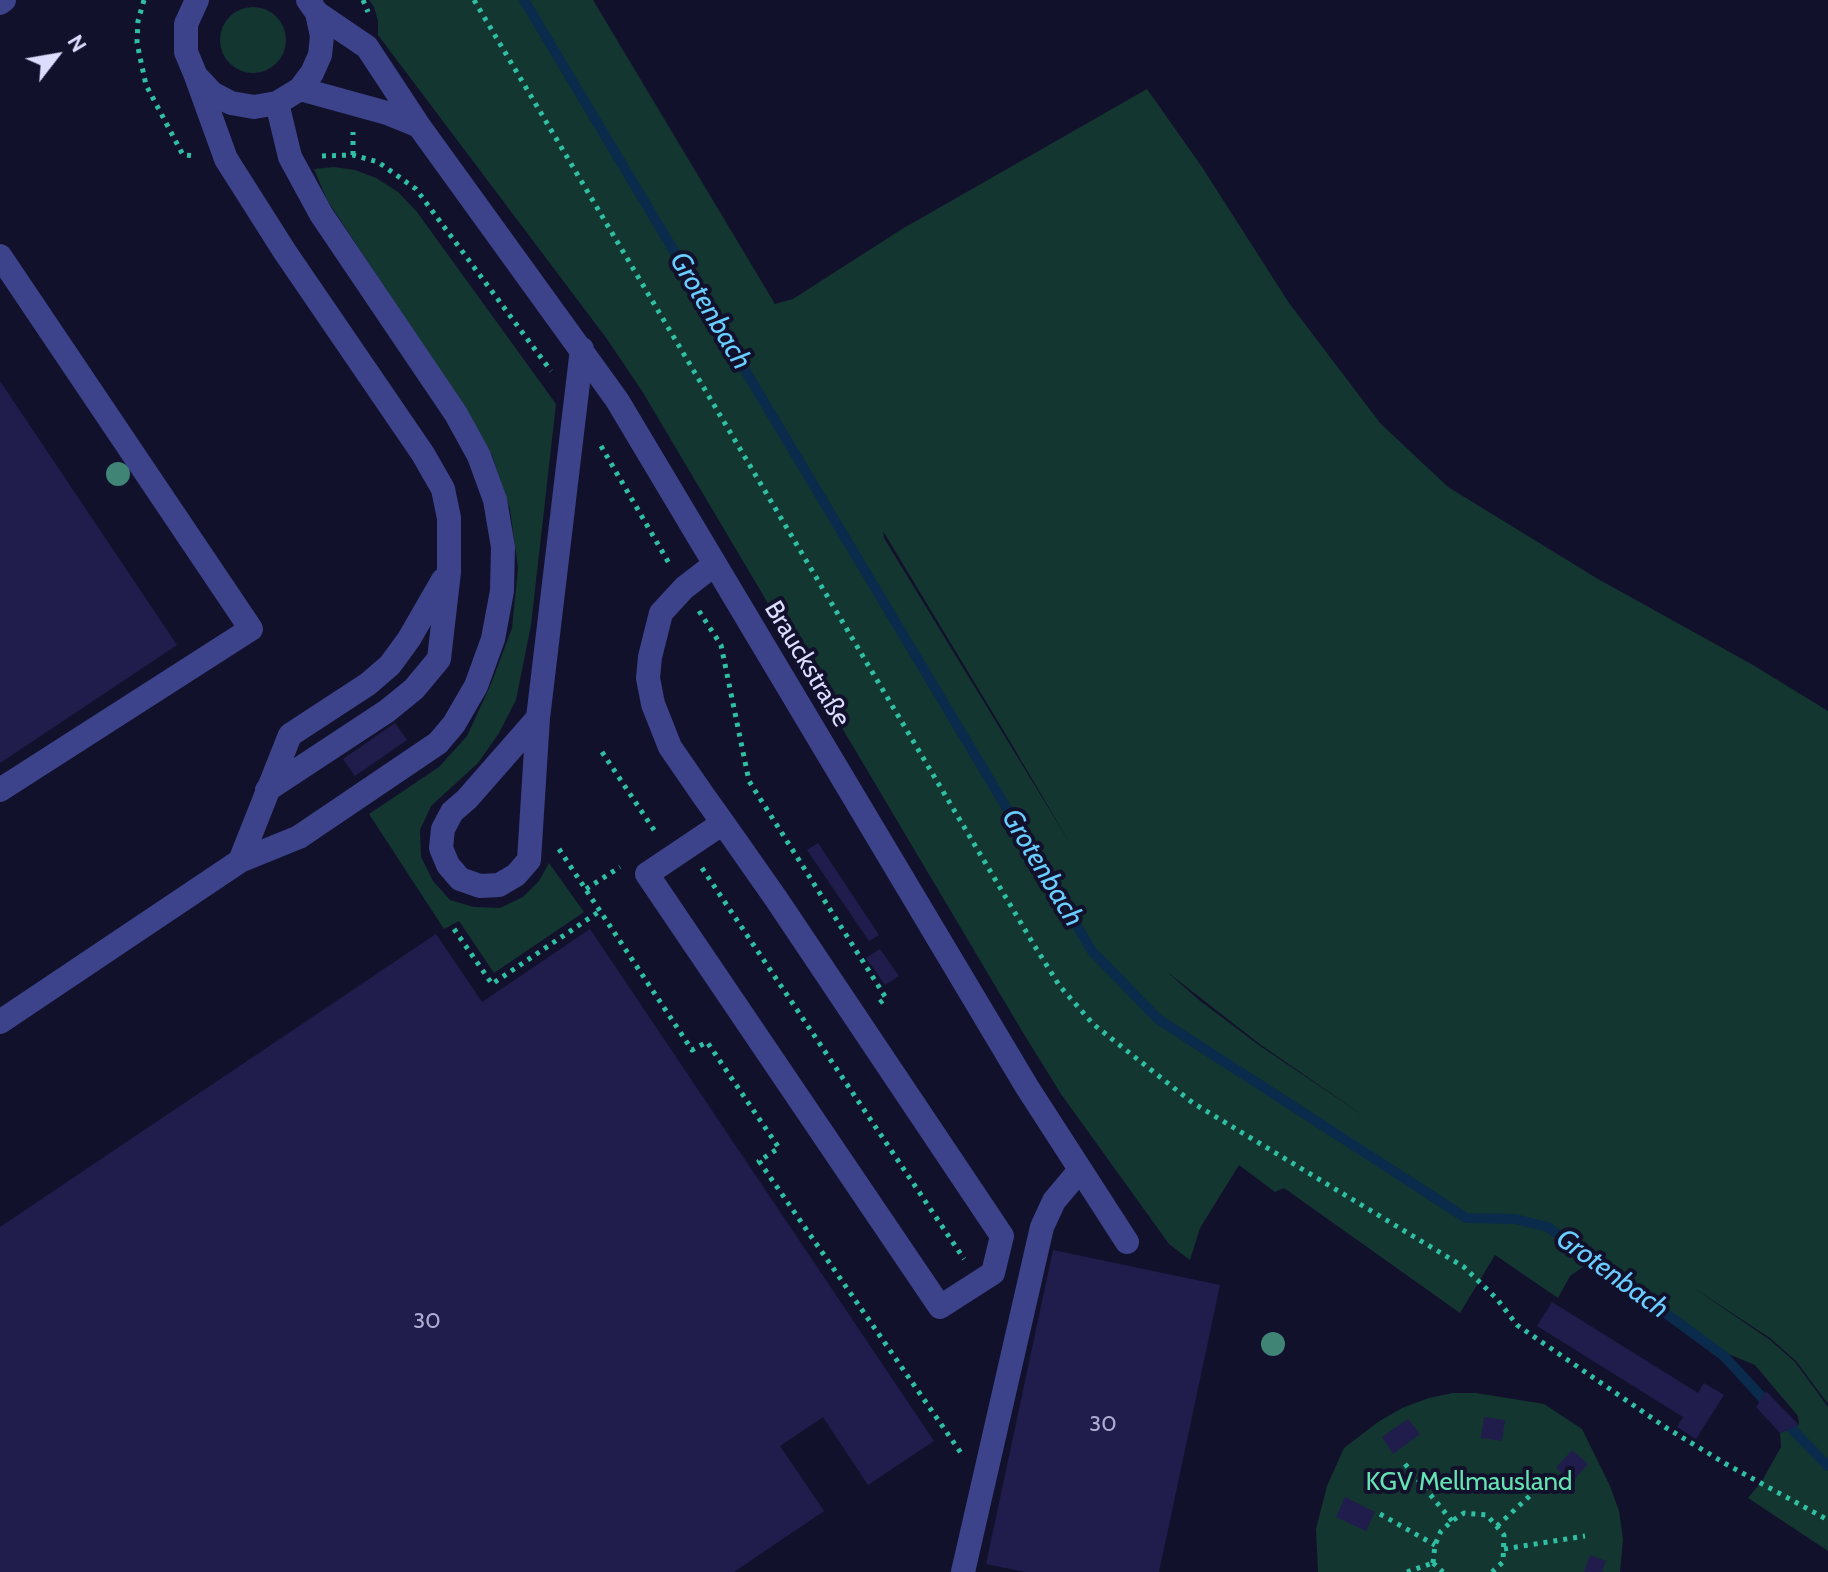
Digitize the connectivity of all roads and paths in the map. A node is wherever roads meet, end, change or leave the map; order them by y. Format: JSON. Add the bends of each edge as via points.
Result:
{"nodes":[{"id":1,"x":144,"y":0,"type":"edge"},
{"id":2,"x":197,"y":0,"type":"edge"},
{"id":3,"x":474,"y":0,"type":"edge"},
{"id":4,"x":313,"y":7,"type":"edge"},
{"id":5,"x":196,"y":76,"type":"junction"},
{"id":6,"x":300,"y":89,"type":"junction"},
{"id":7,"x":277,"y":103,"type":"junction"},
{"id":8,"x":419,"y":126,"type":"junction"},
{"id":9,"x":183,"y":155,"type":"dead end"},
{"id":10,"x":353,"y":155,"type":"dead end"},
{"id":11,"x":0,"y":256,"type":"edge"},
{"id":12,"x":582,"y":349,"type":"junction"},
{"id":13,"x":575,"y":407,"type":"junction"},
{"id":14,"x":715,"y":564,"type":"junction"},
{"id":15,"x":449,"y":572,"type":"junction"},
{"id":16,"x":684,"y":588,"type":"junction"},
{"id":17,"x":538,"y":718,"type":"junction"},
{"id":18,"x":602,"y":752,"type":"dead end"},
{"id":19,"x":0,"y":790,"type":"edge"},
{"id":20,"x":267,"y":790,"type":"junction"},
{"id":21,"x":532,"y":808,"type":"junction"},
{"id":22,"x":723,"y":823,"type":"junction"},
{"id":23,"x":680,"y":852,"type":"junction"},
{"id":24,"x":240,"y":861,"type":"junction"},
{"id":25,"x":600,"y":911,"type":"junction"},
{"id":26,"x":454,"y":929,"type":"dead end"},
{"id":27,"x":857,"y":1018,"type":"junction"},
{"id":28,"x":0,"y":1022,"type":"edge"},
{"id":29,"x":1080,"y":1170,"type":"junction"},
{"id":30,"x":1127,"y":1242,"type":"dead end"},
{"id":31,"x":980,"y":1282,"type":"junction"},
{"id":32,"x":964,"y":1458,"type":"dead end"},
{"id":33,"x":1405,"y":1464,"type":"dead end"},
{"id":34,"x":1559,"y":1481,"type":"dead end"},
{"id":35,"x":1380,"y":1514,"type":"dead end"},
{"id":36,"x":1828,"y":1520,"type":"edge"},
{"id":37,"x":1452,"y":1521,"type":"junction"},
{"id":38,"x":1497,"y":1526,"type":"junction"},
{"id":39,"x":1585,"y":1536,"type":"dead end"},
{"id":40,"x":1435,"y":1545,"type":"junction"},
{"id":41,"x":1504,"y":1549,"type":"junction"},
{"id":42,"x":1433,"y":1563,"type":"junction"},
{"id":43,"x":963,"y":1572,"type":"edge"},
{"id":44,"x":1407,"y":1572,"type":"edge"},
{"id":45,"x":1443,"y":1572,"type":"edge"},
{"id":46,"x":1493,"y":1572,"type":"edge"}],
"edges":[{"from":1,"to":9,"type":"path","via":[[138,21],[139,62]]},
{"from":2,"to":5,"type":"lane","via":[[186,24],[186,52]]},
{"from":3,"to":36,"type":"path","via":[[1059,985],[1085,1014],[1193,1103],[1464,1267],[1517,1325],[1556,1353],[1689,1442]]},
{"from":4,"to":6,"type":"lane","name":"Brauckstraße","via":[[322,36],[320,55]]},
{"from":4,"to":8,"type":"lane","name":"Brauckstraße","via":[[367,47]]},
{"from":5,"to":7,"type":"lane","name":"Brauckstraße","via":[[231,103]]},
{"from":5,"to":15,"type":"lane","via":[[226,159],[443,489]]},
{"from":6,"to":7,"type":"lane","name":"Brauckstraße"},
{"from":6,"to":8,"type":"lane"},
{"from":7,"to":24,"type":"lane","via":[[290,157],[321,214],[479,456],[495,500],[503,547],[502,591],[476,686],[438,743],[299,837]]},
{"from":8,"to":12,"type":"lane","name":"Brauckstraße"},
{"from":10,"to":13,"type":"path","via":[[378,162],[416,189]]},
{"from":11,"to":19,"type":"lane","via":[[251,629]]},
{"from":12,"to":13,"type":"lane"},
{"from":12,"to":14,"type":"lane","name":"Brauckstraße"},
{"from":13,"to":16,"type":"path"},
{"from":13,"to":17,"type":"lane"},
{"from":14,"to":16,"type":"lane"},
{"from":14,"to":29,"type":"lane","name":"Brauckstraße"},
{"from":15,"to":20,"type":"lane","via":[[390,665],[290,735]]},
{"from":15,"to":20,"type":"lane","via":[[439,659],[414,689]]},
{"from":16,"to":22,"type":"lane","via":[[661,613],[648,678],[670,747]]},
{"from":16,"to":27,"type":"path","via":[[721,645],[749,781],[886,998]]},
{"from":17,"to":21,"type":"lane"},
{"from":17,"to":21,"type":"lane","via":[[452,812],[441,848],[448,865],[460,879],[480,886],[499,885],[516,875],[529,860]]},
{"from":18,"to":23,"type":"path"},
{"from":20,"to":24,"type":"lane"},
{"from":21,"to":25,"type":"path"},
{"from":22,"to":23,"type":"lane"},
{"from":22,"to":27,"type":"lane"},
{"from":23,"to":31,"type":"path"},
{"from":23,"to":31,"type":"lane","via":[[647,874],[940,1307]]},
{"from":24,"to":28,"type":"lane"},
{"from":25,"to":26,"type":"path","via":[[492,984]]},
{"from":25,"to":32,"type":"path","via":[[692,1050],[707,1042],[779,1148],[759,1161]]},
{"from":27,"to":31,"type":"lane","via":[[1002,1236],[993,1273]]},
{"from":29,"to":30,"type":"lane","name":"Brauckstraße"},
{"from":29,"to":43,"type":"lane","via":[[1054,1201],[1042,1227]]},
{"from":33,"to":37,"type":"path"},
{"from":34,"to":38,"type":"path","via":[[1534,1492]]},
{"from":35,"to":40,"type":"path"},
{"from":37,"to":38,"type":"path","via":[[1464,1513],[1487,1515]]},
{"from":37,"to":40,"type":"path"},
{"from":38,"to":41,"type":"path","via":[[1504,1535]]},
{"from":39,"to":41,"type":"path"},
{"from":40,"to":42,"type":"path"},
{"from":41,"to":46,"type":"path","via":[[1503,1562]]},
{"from":42,"to":44,"type":"path"},
{"from":42,"to":45,"type":"path"}]}
